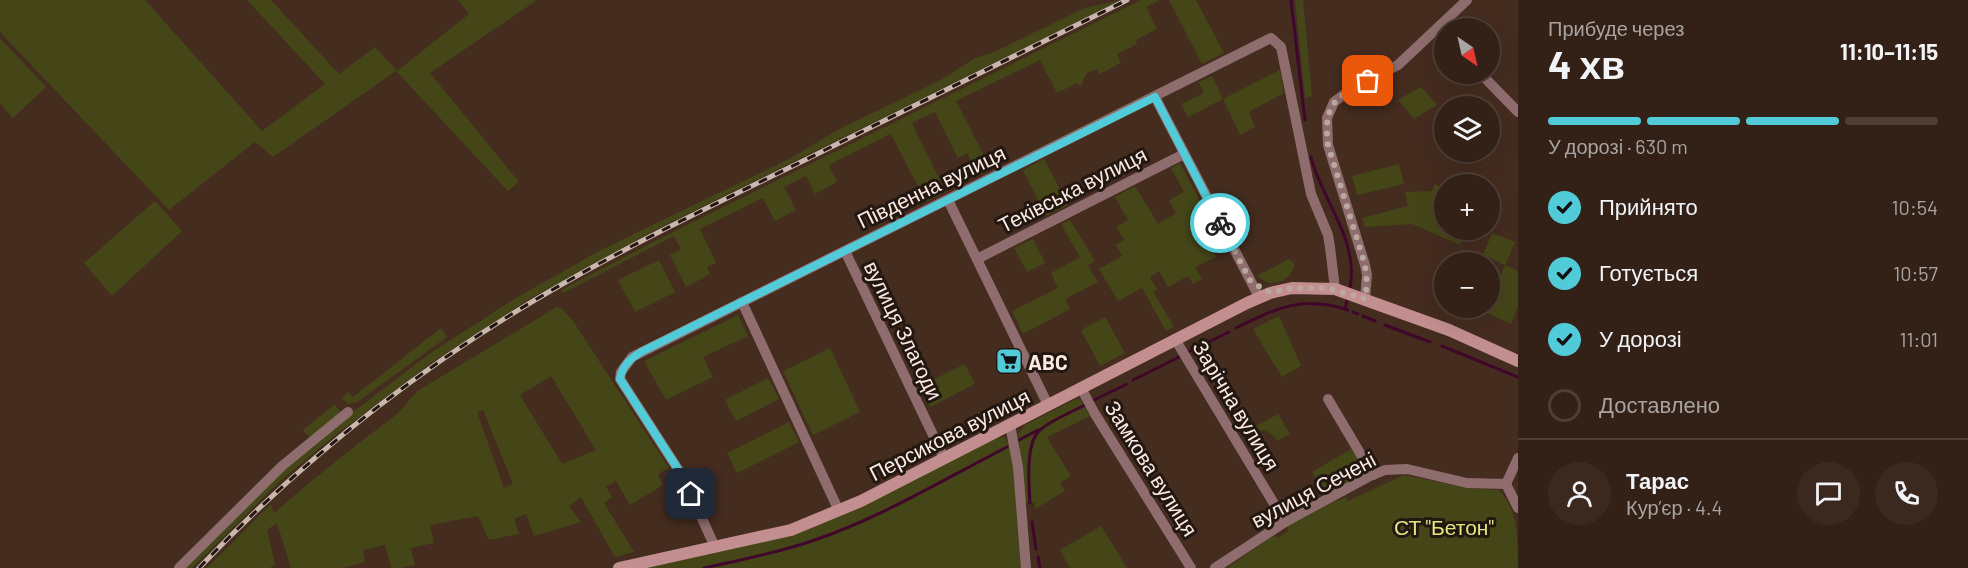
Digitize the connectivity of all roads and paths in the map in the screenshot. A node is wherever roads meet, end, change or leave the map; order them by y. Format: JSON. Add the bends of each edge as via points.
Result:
{"nodes":[{"id":1,"x":1467,"y":0,"type":"edge"},
{"id":2,"x":1452,"y":18,"type":"edge"},
{"id":3,"x":1434,"y":37,"type":"edge"},
{"id":4,"x":1491,"y":84,"type":"edge"},
{"id":5,"x":1155,"y":97,"type":"junction"},
{"id":6,"x":1518,"y":112,"type":"edge"},
{"id":7,"x":1184,"y":154,"type":"junction"},
{"id":8,"x":948,"y":200,"type":"junction"},
{"id":9,"x":845,"y":251,"type":"junction"},
{"id":10,"x":977,"y":259,"type":"junction"},
{"id":11,"x":1335,"y":289,"type":"junction"},
{"id":12,"x":1264,"y":295,"type":"junction"},
{"id":13,"x":1365,"y":299,"type":"junction"},
{"id":14,"x":742,"y":302,"type":"junction"},
{"id":15,"x":1175,"y":339,"type":"junction"},
{"id":16,"x":1518,"y":361,"type":"edge"},
{"id":17,"x":1081,"y":388,"type":"junction"},
{"id":18,"x":1328,"y":399,"type":"dead end"},
{"id":19,"x":1048,"y":405,"type":"junction"},
{"id":20,"x":348,"y":412,"type":"dead end"},
{"id":21,"x":1010,"y":425,"type":"junction"},
{"id":22,"x":944,"y":458,"type":"junction"},
{"id":23,"x":1518,"y":458,"type":"edge"},
{"id":24,"x":1372,"y":475,"type":"junction"},
{"id":25,"x":1506,"y":484,"type":"junction"},
{"id":26,"x":1518,"y":508,"type":"edge"},
{"id":27,"x":839,"y":511,"type":"junction"},
{"id":28,"x":1285,"y":522,"type":"junction"},
{"id":29,"x":715,"y":547,"type":"junction"},
{"id":30,"x":179,"y":568,"type":"edge"},
{"id":31,"x":619,"y":568,"type":"edge"},
{"id":32,"x":1026,"y":568,"type":"edge"},
{"id":33,"x":1191,"y":568,"type":"edge"},
{"id":34,"x":1215,"y":568,"type":"edge"}],
"edges":[{"from":1,"to":2,"type":"street"},
{"from":3,"to":13,"type":"street","via":[[1391,70],[1342,94],[1329,110],[1328,145],[1365,265]]},
{"from":4,"to":6,"type":"street"},
{"from":5,"to":7,"type":"street"},
{"from":5,"to":8,"type":"street","name":"Південна вулиця"},
{"from":5,"to":11,"type":"street","name":"Південна вулиця","via":[[1271,38],[1281,46],[1311,194],[1329,241]]},
{"from":7,"to":10,"type":"street","name":"Теківська вулиця"},
{"from":7,"to":12,"type":"street","via":[[1251,282]]},
{"from":8,"to":9,"type":"street","name":"Південна вулиця"},
{"from":8,"to":10,"type":"street"},
{"from":9,"to":14,"type":"street","name":"Південна вулиця"},
{"from":9,"to":22,"type":"street","name":"вулиця Злагоди"},
{"from":10,"to":19,"type":"street"},
{"from":11,"to":12,"type":"main road","name":"Персикова вулиця","via":[[1299,287]]},
{"from":11,"to":13,"type":"main road","name":"Персикова вулиця"},
{"from":12,"to":15,"type":"main road","name":"Персикова вулиця"},
{"from":13,"to":16,"type":"main road","name":"Персикова вулиця"},
{"from":14,"to":27,"type":"street"},
{"from":14,"to":29,"type":"street","name":"Південна вулиця","via":[[641,352],[626,364],[620,379],[683,477]]},
{"from":15,"to":17,"type":"main road","name":"Персикова вулиця"},
{"from":15,"to":28,"type":"street","name":"Зарічна вулиця"},
{"from":17,"to":19,"type":"main road","name":"Персикова вулиця"},
{"from":17,"to":33,"type":"street","name":"Замкова вулиця"},
{"from":18,"to":24,"type":"street"},
{"from":19,"to":21,"type":"main road","name":"Персикова вулиця"},
{"from":20,"to":30,"type":"street","via":[[282,466]]},
{"from":21,"to":22,"type":"main road","name":"Персикова вулиця"},
{"from":21,"to":32,"type":"street","via":[[1018,467]]},
{"from":22,"to":27,"type":"main road","name":"Персикова вулиця"},
{"from":23,"to":25,"type":"street"},
{"from":24,"to":25,"type":"street","name":"вулиця Сечені","via":[[1407,469],[1467,483]]},
{"from":24,"to":28,"type":"street","name":"вулиця Сечені"},
{"from":25,"to":26,"type":"street"},
{"from":27,"to":29,"type":"main road","name":"Персикова вулиця","via":[[791,530]]},
{"from":28,"to":34,"type":"street","name":"вулиця Сечені"},
{"from":29,"to":31,"type":"main road","name":"Персикова вулиця"}]}
